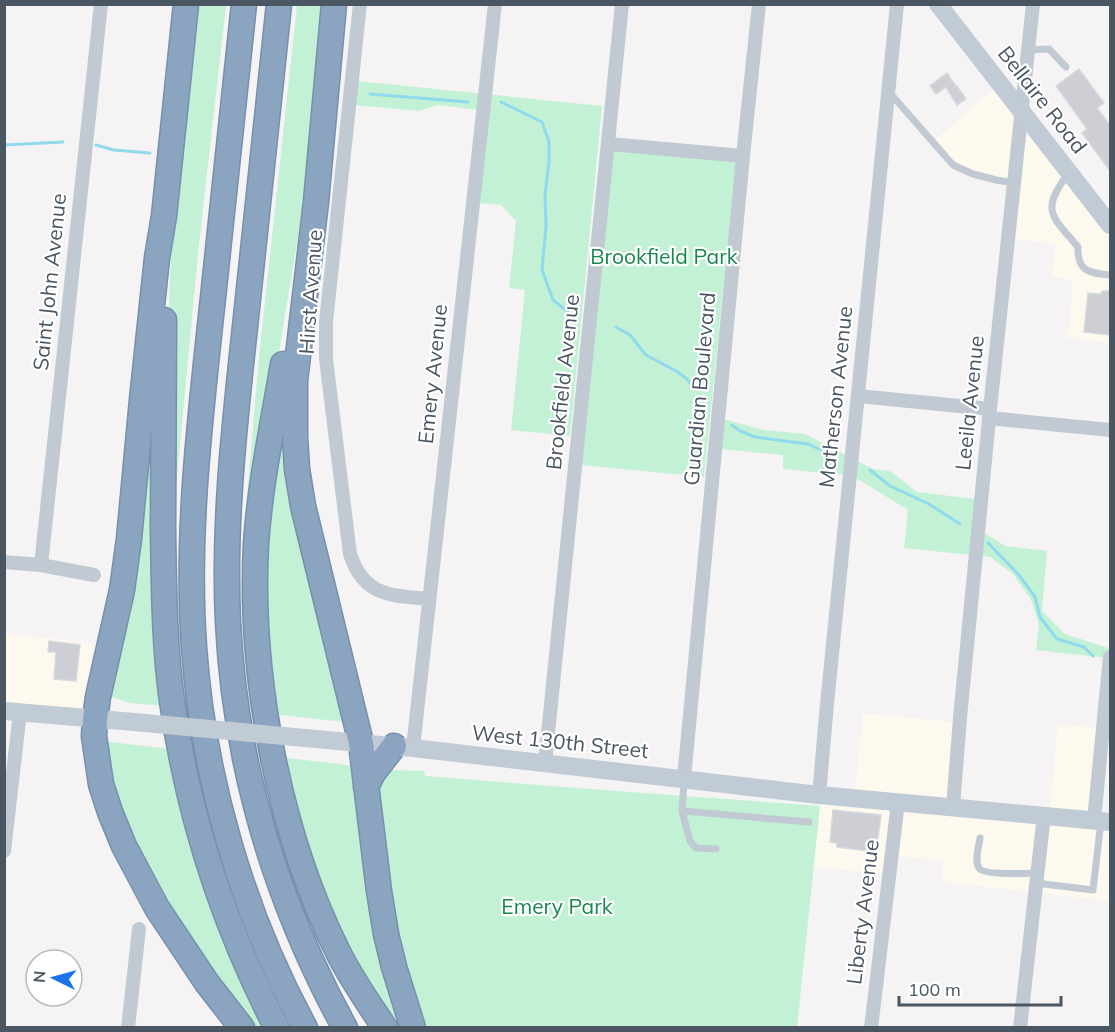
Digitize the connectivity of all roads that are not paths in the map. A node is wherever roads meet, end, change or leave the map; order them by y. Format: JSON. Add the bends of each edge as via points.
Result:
{"nodes":[{"id":1,"x":101,"y":4,"type":"edge"},
{"id":2,"x":186,"y":4,"type":"edge"},
{"id":3,"x":244,"y":4,"type":"edge"},
{"id":4,"x":279,"y":4,"type":"edge"},
{"id":5,"x":334,"y":4,"type":"edge"},
{"id":6,"x":360,"y":4,"type":"edge"},
{"id":7,"x":495,"y":4,"type":"edge"},
{"id":8,"x":622,"y":4,"type":"edge"},
{"id":9,"x":759,"y":4,"type":"edge"},
{"id":10,"x":897,"y":4,"type":"edge"},
{"id":11,"x":938,"y":4,"type":"edge"},
{"id":12,"x":1033,"y":4,"type":"edge"},
{"id":13,"x":1028,"y":50,"type":"junction"},
{"id":14,"x":1065,"y":67,"type":"dead end"},
{"id":15,"x":888,"y":91,"type":"junction"},
{"id":16,"x":1022,"y":110,"type":"junction"},
{"id":17,"x":322,"y":122,"type":"junction"},
{"id":18,"x":609,"y":144,"type":"junction"},
{"id":19,"x":743,"y":156,"type":"junction"},
{"id":20,"x":1070,"y":172,"type":"junction"},
{"id":21,"x":1014,"y":183,"type":"junction"},
{"id":22,"x":164,"y":216,"type":"junction"},
{"id":23,"x":1110,"y":225,"type":"edge"},
{"id":24,"x":1110,"y":275,"type":"edge"},
{"id":25,"x":858,"y":396,"type":"junction"},
{"id":26,"x":990,"y":414,"type":"junction"},
{"id":27,"x":1110,"y":430,"type":"edge"},
{"id":28,"x":4,"y":562,"type":"edge"},
{"id":29,"x":41,"y":565,"type":"junction"},
{"id":30,"x":94,"y":575,"type":"dead end"},
{"id":31,"x":429,"y":599,"type":"junction"},
{"id":32,"x":1110,"y":657,"type":"edge"},
{"id":33,"x":12,"y":712,"type":"edge"},
{"id":34,"x":95,"y":719,"type":"junction"},
{"id":35,"x":362,"y":743,"type":"junction"},
{"id":36,"x":404,"y":747,"type":"junction"},
{"id":37,"x":545,"y":763,"type":"junction"},
{"id":38,"x":684,"y":778,"type":"junction"},
{"id":39,"x":366,"y":787,"type":"junction"},
{"id":40,"x":819,"y":795,"type":"junction"},
{"id":41,"x":898,"y":802,"type":"junction"},
{"id":42,"x":953,"y":807,"type":"junction"},
{"id":43,"x":682,"y":811,"type":"junction"},
{"id":44,"x":1044,"y":815,"type":"junction"},
{"id":45,"x":1102,"y":821,"type":"edge"},
{"id":46,"x":809,"y":822,"type":"dead end"},
{"id":47,"x":980,"y":838,"type":"dead end"},
{"id":48,"x":716,"y":849,"type":"dead end"},
{"id":49,"x":4,"y":851,"type":"edge"},
{"id":50,"x":1037,"y":878,"type":"junction"},
{"id":51,"x":139,"y":929,"type":"dead end"},
{"id":52,"x":128,"y":1028,"type":"edge"},
{"id":53,"x":242,"y":1028,"type":"edge"},
{"id":54,"x":277,"y":1028,"type":"edge"},
{"id":55,"x":305,"y":1028,"type":"edge"},
{"id":56,"x":345,"y":1028,"type":"edge"},
{"id":57,"x":385,"y":1028,"type":"edge"},
{"id":58,"x":413,"y":1028,"type":"edge"},
{"id":59,"x":871,"y":1028,"type":"edge"},
{"id":60,"x":1020,"y":1028,"type":"edge"}],
"edges":[{"from":1,"to":29,"type":"street","name":"Saint John Avenue"},
{"from":2,"to":22,"type":"highway"},
{"from":3,"to":55,"type":"highway","via":[[195,481],[194,648],[208,755],[229,842],[271,961]]},
{"from":4,"to":56,"type":"highway","via":[[236,422],[228,546],[228,622],[238,716],[265,840],[299,934]]},
{"from":5,"to":17,"type":"highway"},
{"from":6,"to":31,"type":"street","name":"Hirst Avenue","via":[[326,322],[326,359],[354,566],[364,580],[388,595]]},
{"from":7,"to":31,"type":"street","name":"Emery Avenue"},
{"from":8,"to":18,"type":"street","name":"Brookfield Avenue"},
{"from":9,"to":19,"type":"street","name":"Guardian Boulevard"},
{"from":10,"to":15,"type":"street","name":"Matherson Avenue"},
{"from":11,"to":16,"type":"main road","name":"Bellaire Road"},
{"from":12,"to":13,"type":"street","name":"Leeila Avenue"},
{"from":13,"to":14,"type":"lane","via":[[1049,49]]},
{"from":13,"to":16,"type":"street","name":"Leeila Avenue"},
{"from":15,"to":21,"type":"lane","via":[[953,165]]},
{"from":15,"to":25,"type":"street","name":"Matherson Avenue"},
{"from":16,"to":20,"type":"main road","name":"Bellaire Road"},
{"from":16,"to":21,"type":"street","name":"Leeila Avenue"},
{"from":17,"to":35,"type":"highway","via":[[295,381],[294,437],[303,506]]},
{"from":17,"to":57,"type":"highway","via":[[260,507],[256,626],[265,711],[297,847],[340,957]]},
{"from":18,"to":19,"type":"street"},
{"from":18,"to":37,"type":"street","name":"Brookfield Avenue"},
{"from":19,"to":38,"type":"street","name":"Guardian Boulevard"},
{"from":20,"to":23,"type":"main road","name":"Bellaire Road"},
{"from":20,"to":24,"type":"lane","via":[[1055,191],[1051,206],[1054,218],[1078,247],[1082,267]]},
{"from":21,"to":26,"type":"street","name":"Leeila Avenue"},
{"from":22,"to":34,"type":"highway","via":[[129,539]]},
{"from":22,"to":54,"type":"highway","via":[[164,588],[172,700],[186,781],[218,891]]},
{"from":25,"to":26,"type":"street"},
{"from":25,"to":40,"type":"street","name":"Matherson Avenue"},
{"from":26,"to":27,"type":"street"},
{"from":26,"to":42,"type":"street","name":"Leeila Avenue"},
{"from":28,"to":29,"type":"street"},
{"from":29,"to":30,"type":"street"},
{"from":31,"to":36,"type":"street","name":"Emery Avenue"},
{"from":32,"to":45,"type":"street"},
{"from":33,"to":34,"type":"main road","name":"West 130th Street"},
{"from":33,"to":49,"type":"street"},
{"from":34,"to":35,"type":"main road","name":"West 130th Street","bridge":true},
{"from":34,"to":53,"type":"highway","via":[[101,784],[124,846],[157,908]]},
{"from":35,"to":36,"type":"main road","name":"West 130th Street"},
{"from":35,"to":39,"type":"highway"},
{"from":36,"to":37,"type":"main road","name":"West 130th Street"},
{"from":36,"to":39,"type":"highway","via":[[373,773]]},
{"from":37,"to":38,"type":"main road","name":"West 130th Street"},
{"from":38,"to":40,"type":"main road","name":"West 130th Street"},
{"from":38,"to":43,"type":"lane"},
{"from":39,"to":58,"type":"highway","via":[[386,934]]},
{"from":40,"to":41,"type":"main road","name":"West 130th Street"},
{"from":41,"to":42,"type":"main road","name":"West 130th Street"},
{"from":41,"to":59,"type":"street","name":"Liberty Avenue"},
{"from":42,"to":44,"type":"main road","name":"West 130th Street"},
{"from":43,"to":46,"type":"lane"},
{"from":43,"to":48,"type":"lane","via":[[690,841],[696,848]]},
{"from":44,"to":45,"type":"main road","name":"West 130th Street"},
{"from":44,"to":50,"type":"street"},
{"from":45,"to":50,"type":"lane","via":[[1093,890]]},
{"from":47,"to":50,"type":"lane","via":[[979,868]]},
{"from":50,"to":60,"type":"street"},
{"from":51,"to":52,"type":"street"}]}
